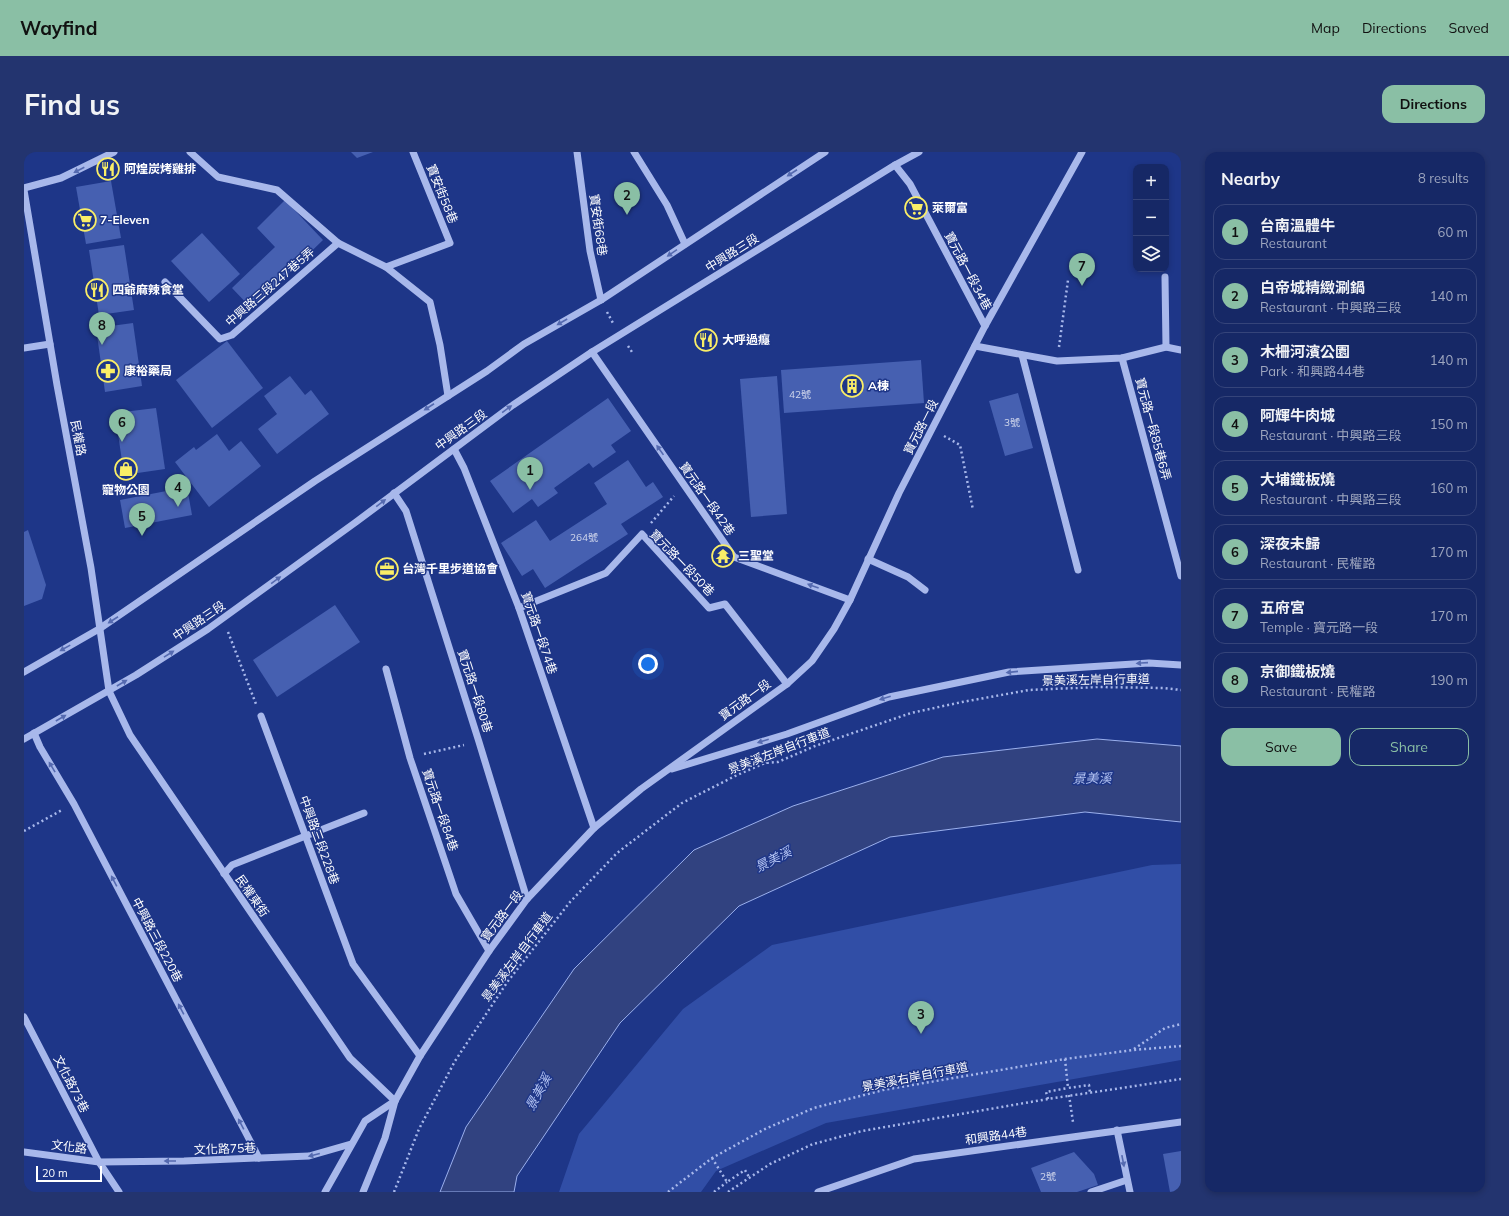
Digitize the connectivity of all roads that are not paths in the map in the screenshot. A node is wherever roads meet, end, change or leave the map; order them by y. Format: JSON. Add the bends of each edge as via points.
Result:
{"nodes":[{"id":1,"x":114,"y":152,"type":"edge"},
{"id":2,"x":190,"y":152,"type":"edge"},
{"id":3,"x":413,"y":152,"type":"edge"},
{"id":4,"x":577,"y":152,"type":"edge"},
{"id":5,"x":634,"y":152,"type":"edge"},
{"id":6,"x":919,"y":152,"type":"edge"},
{"id":7,"x":1082,"y":152,"type":"edge"},
{"id":8,"x":823,"y":153,"type":"edge"},
{"id":9,"x":895,"y":165,"type":"junction"},
{"id":10,"x":24,"y":189,"type":"edge"},
{"id":11,"x":338,"y":243,"type":"junction"},
{"id":12,"x":685,"y":244,"type":"junction"},
{"id":13,"x":386,"y":267,"type":"junction"},
{"id":14,"x":1165,"y":277,"type":"dead end"},
{"id":15,"x":165,"y":282,"type":"dead end"},
{"id":16,"x":601,"y":300,"type":"junction"},
{"id":17,"x":985,"y":326,"type":"junction"},
{"id":18,"x":50,"y":344,"type":"junction"},
{"id":19,"x":975,"y":346,"type":"junction"},
{"id":20,"x":1166,"y":347,"type":"junction"},
{"id":21,"x":24,"y":348,"type":"edge"},
{"id":22,"x":1181,"y":350,"type":"edge"},
{"id":23,"x":592,"y":352,"type":"junction"},
{"id":24,"x":1022,"y":355,"type":"junction"},
{"id":25,"x":1122,"y":358,"type":"junction"},
{"id":26,"x":448,"y":396,"type":"junction"},
{"id":27,"x":454,"y":449,"type":"junction"},
{"id":28,"x":394,"y":493,"type":"junction"},
{"id":29,"x":868,"y":559,"type":"junction"},
{"id":30,"x":1078,"y":570,"type":"dead end"},
{"id":31,"x":1181,"y":576,"type":"edge"},
{"id":32,"x":925,"y":590,"type":"dead end"},
{"id":33,"x":850,"y":600,"type":"junction"},
{"id":34,"x":519,"y":608,"type":"junction"},
{"id":35,"x":99,"y":629,"type":"junction"},
{"id":36,"x":1181,"y":665,"type":"edge"},
{"id":37,"x":386,"y":669,"type":"dead end"},
{"id":38,"x":24,"y":672,"type":"edge"},
{"id":39,"x":787,"y":684,"type":"junction"},
{"id":40,"x":108,"y":691,"type":"junction"},
{"id":41,"x":261,"y":716,"type":"road end"},
{"id":42,"x":34,"y":733,"type":"junction"},
{"id":43,"x":24,"y":739,"type":"edge"},
{"id":44,"x":665,"y":772,"type":"junction"},
{"id":45,"x":364,"y":813,"type":"dead end"},
{"id":46,"x":594,"y":828,"type":"junction"},
{"id":47,"x":306,"y":837,"type":"junction"},
{"id":48,"x":224,"y":874,"type":"junction"},
{"id":49,"x":527,"y":899,"type":"junction"},
{"id":50,"x":489,"y":951,"type":"junction"},
{"id":51,"x":24,"y":1017,"type":"edge"},
{"id":52,"x":420,"y":1056,"type":"junction"},
{"id":53,"x":394,"y":1101,"type":"junction"},
{"id":54,"x":1181,"y":1122,"type":"edge"},
{"id":55,"x":1117,"y":1130,"type":"junction"},
{"id":56,"x":351,"y":1144,"type":"junction"},
{"id":57,"x":24,"y":1152,"type":"edge"},
{"id":58,"x":259,"y":1158,"type":"junction"},
{"id":59,"x":99,"y":1162,"type":"junction"},
{"id":60,"x":1127,"y":1180,"type":"junction"},
{"id":61,"x":120,"y":1192,"type":"edge"},
{"id":62,"x":324,"y":1192,"type":"edge"},
{"id":63,"x":363,"y":1192,"type":"edge"},
{"id":64,"x":818,"y":1192,"type":"edge"},
{"id":65,"x":1091,"y":1192,"type":"edge"},
{"id":66,"x":1130,"y":1192,"type":"edge"}],
"edges":[{"from":1,"to":10,"type":"street","one_way":true,"via":[[61,178]]},
{"from":2,"to":11,"type":"street","via":[[218,177],[276,190]]},
{"from":3,"to":13,"type":"street","name":"寶安街58巷","via":[[450,244]]},
{"from":4,"to":16,"type":"street","name":"寶安街68巷","via":[[590,250]]},
{"from":5,"to":12,"type":"street","via":[[667,205]]},
{"from":6,"to":9,"type":"street","name":"中興路三段"},
{"from":7,"to":17,"type":"street","name":"寶元路一段"},
{"from":8,"to":12,"type":"street","one_way":true},
{"from":9,"to":17,"type":"street","name":"寶元路一段34巷","via":[[910,184]]},
{"from":9,"to":23,"type":"street","name":"中興路三段"},
{"from":10,"to":18,"type":"street","name":"民權路"},
{"from":11,"to":13,"type":"street"},
{"from":11,"to":15,"type":"street","name":"中興路三段247巷5弄","via":[[232,335],[220,339]]},
{"from":12,"to":16,"type":"street","one_way":true},
{"from":13,"to":26,"type":"street","via":[[430,302]]},
{"from":14,"to":20,"type":"street"},
{"from":16,"to":26,"type":"street","one_way":true,"via":[[524,344]]},
{"from":17,"to":19,"type":"street","name":"寶元路一段"},
{"from":18,"to":21,"type":"street"},
{"from":18,"to":35,"type":"street","name":"民權路","via":[[91,568]]},
{"from":19,"to":24,"type":"street"},
{"from":19,"to":29,"type":"street","name":"寶元路一段"},
{"from":20,"to":22,"type":"street"},
{"from":20,"to":25,"type":"street"},
{"from":27,"to":23,"type":"street","name":"中興路三段","one_way":true,"via":[[513,405]]},
{"from":33,"to":23,"type":"street","name":"寶元路一段42巷","one_way":true,"via":[[734,557]]},
{"from":24,"to":25,"type":"street","via":[[1057,361]]},
{"from":24,"to":30,"type":"street"},
{"from":25,"to":31,"type":"street","name":"寶元路一段85巷6弄"},
{"from":26,"to":35,"type":"street","one_way":true,"via":[[315,481]]},
{"from":27,"to":28,"type":"street","name":"中興路三段"},
{"from":27,"to":34,"type":"street","name":"寶元路一段74巷","via":[[464,468]]},
{"from":40,"to":28,"type":"street","name":"中興路三段","one_way":true,"via":[[208,629]]},
{"from":28,"to":49,"type":"street","name":"寶元路一段80巷","via":[[406,511]]},
{"from":29,"to":32,"type":"street","via":[[908,578]]},
{"from":29,"to":33,"type":"street","name":"寶元路一段"},
{"from":33,"to":39,"type":"street","name":"寶元路一段","via":[[812,661]]},
{"from":34,"to":39,"type":"street","name":"寶元路一段50巷","via":[[606,573],[642,534],[709,608],[724,604]]},
{"from":34,"to":46,"type":"street","name":"寶元路一段74巷"},
{"from":35,"to":38,"type":"street","one_way":true},
{"from":35,"to":40,"type":"street","name":"民權路"},
{"from":36,"to":44,"type":"street","one_way":true,"via":[[1149,663],[1009,672],[889,696],[787,734]]},
{"from":37,"to":50,"type":"street","name":"寶元路一段84巷","via":[[410,758],[456,894]]},
{"from":39,"to":44,"type":"street","name":"寶元路一段"},
{"from":42,"to":40,"type":"street","name":"中興路三段","one_way":true},
{"from":40,"to":48,"type":"street","name":"民權東街","via":[[130,735]]},
{"from":41,"to":47,"type":"street","name":"中興路三段228巷"},
{"from":42,"to":43,"type":"street","name":"中興路三段"},
{"from":58,"to":42,"type":"street","name":"中興路三段220巷","one_way":true,"via":[[74,804]]},
{"from":44,"to":46,"type":"street","name":"寶元路一段"},
{"from":45,"to":47,"type":"street"},
{"from":46,"to":49,"type":"street","name":"寶元路一段"},
{"from":47,"to":48,"type":"street","via":[[232,865]]},
{"from":47,"to":52,"type":"street","name":"中興路三段228巷","via":[[353,964]]},
{"from":48,"to":53,"type":"street","name":"民權東街","via":[[350,1058]]},
{"from":49,"to":50,"type":"street","name":"寶元路一段"},
{"from":50,"to":52,"type":"street","name":"寶元路一段"},
{"from":51,"to":59,"type":"street","name":"文化路73巷"},
{"from":52,"to":53,"type":"street","name":"寶元路一段"},
{"from":53,"to":56,"type":"street","name":"寶元路一段","via":[[365,1121]]},
{"from":53,"to":63,"type":"street","via":[[385,1138]]},
{"from":54,"to":55,"type":"street","name":"和興路44巷"},
{"from":55,"to":60,"type":"street","one_way":true},
{"from":55,"to":64,"type":"street","name":"和興路44巷","via":[[914,1158]]},
{"from":56,"to":58,"type":"street","name":"文化路75巷","one_way":true,"via":[[309,1156]]},
{"from":56,"to":62,"type":"street","name":"寶元路一段"},
{"from":57,"to":59,"type":"street","name":"文化路"},
{"from":58,"to":59,"type":"street","name":"文化路75巷","one_way":true},
{"from":59,"to":61,"type":"street","name":"文化路"},
{"from":60,"to":65,"type":"street"},
{"from":60,"to":66,"type":"street"}]}
